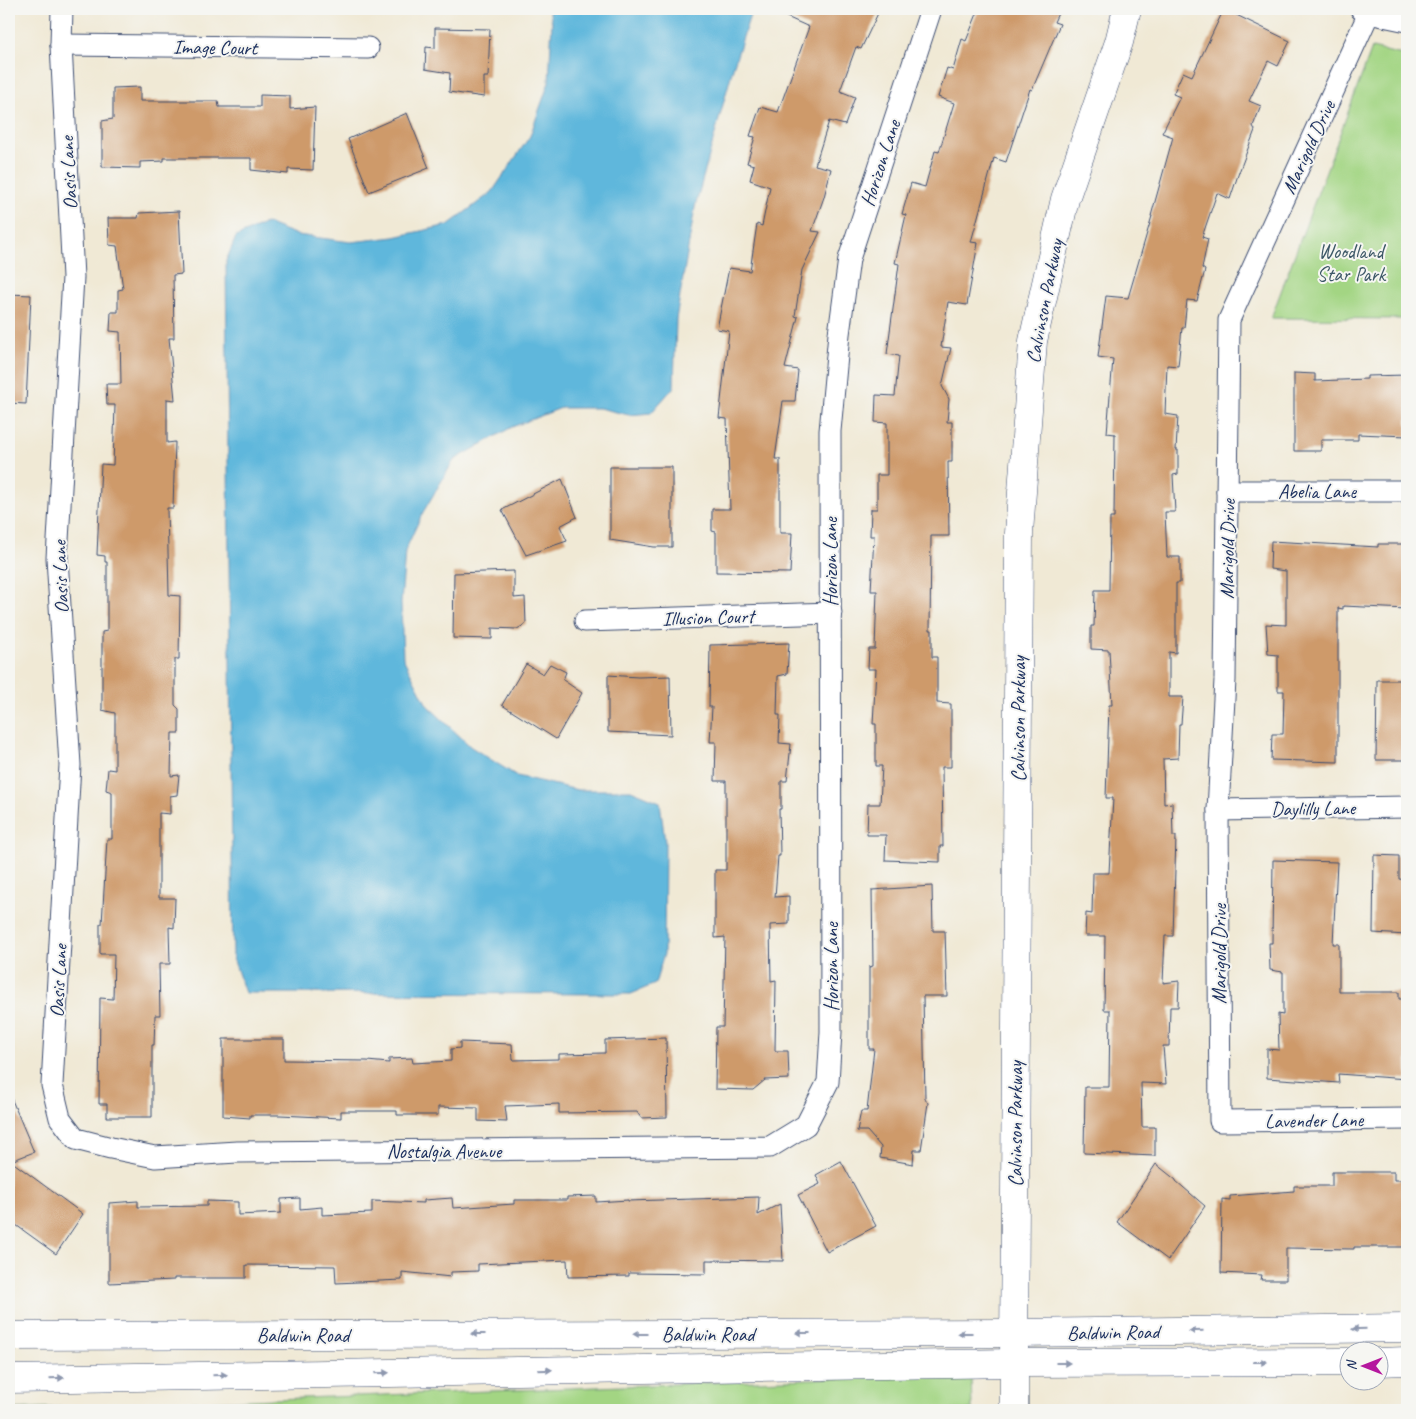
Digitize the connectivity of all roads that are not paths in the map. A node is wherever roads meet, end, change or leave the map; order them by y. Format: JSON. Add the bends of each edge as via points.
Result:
{"nodes":[{"id":1,"x":62,"y":9,"type":"edge"},
{"id":2,"x":931,"y":9,"type":"edge"},
{"id":3,"x":1127,"y":9,"type":"edge"},
{"id":4,"x":1141,"y":9,"type":"edge"},
{"id":5,"x":1368,"y":10,"type":"edge"},
{"id":6,"x":1407,"y":21,"type":"edge"},
{"id":7,"x":1119,"y":42,"type":"junction"},
{"id":8,"x":61,"y":45,"type":"junction"},
{"id":9,"x":368,"y":48,"type":"dead end"},
{"id":10,"x":1227,"y":491,"type":"junction"},
{"id":11,"x":1407,"y":491,"type":"edge"},
{"id":12,"x":831,"y":613,"type":"junction"},
{"id":13,"x":585,"y":621,"type":"dead end"},
{"id":14,"x":1407,"y":807,"type":"edge"},
{"id":15,"x":1218,"y":810,"type":"junction"},
{"id":16,"x":1407,"y":1119,"type":"edge"},
{"id":17,"x":1220,"y":1122,"type":"joint"},
{"id":18,"x":806,"y":1124,"type":"joint"},
{"id":19,"x":76,"y":1139,"type":"joint"},
{"id":20,"x":1407,"y":1328,"type":"edge"},
{"id":21,"x":1014,"y":1333,"type":"junction"},
{"id":22,"x":9,"y":1336,"type":"edge"},
{"id":23,"x":1338,"y":1362,"type":"edge"},
{"id":24,"x":1388,"y":1362,"type":"edge"},
{"id":25,"x":1407,"y":1362,"type":"edge"},
{"id":26,"x":1014,"y":1363,"type":"junction"},
{"id":27,"x":9,"y":1379,"type":"edge"},
{"id":28,"x":1014,"y":1410,"type":"edge"}],
"edges":[{"from":1,"to":8,"type":"street","name":"Oasis Lane"},
{"from":2,"to":12,"type":"street","name":"Horizon Lane","via":[[849,259],[830,431]]},
{"from":3,"to":7,"type":"main road","name":"Calvinson Parkway"},
{"from":4,"to":7,"type":"main road","name":"Calvinson Parkway"},
{"from":5,"to":6,"type":"street"},
{"from":5,"to":10,"type":"street","name":"Marigold Drive","via":[[1229,320]]},
{"from":7,"to":21,"type":"main road","name":"Calvinson Parkway","via":[[1065,199],[1033,342],[1019,533]]},
{"from":8,"to":9,"type":"street","name":"Image Court"},
{"from":8,"to":19,"type":"street","name":"Oasis Lane","via":[[74,277],[57,558],[70,765],[52,1084],[60,1118]]},
{"from":10,"to":11,"type":"street","name":"Abelia Lane"},
{"from":10,"to":15,"type":"street","name":"Marigold Drive","via":[[1225,680]]},
{"from":12,"to":13,"type":"street","name":"Illusion Court"},
{"from":12,"to":18,"type":"street","name":"Horizon Lane","via":[[831,1032],[828,1082]]},
{"from":14,"to":15,"type":"street","name":"Daylilly Lane"},
{"from":15,"to":17,"type":"street","name":"Marigold Drive"},
{"from":16,"to":17,"type":"street","name":"Lavender Lane"},
{"from":18,"to":19,"type":"street","name":"Nostalgia Avenue","via":[[770,1148],[237,1152],[155,1157]]},
{"from":20,"to":21,"type":"main road","name":"Baldwin Road","one_way":true},
{"from":21,"to":22,"type":"main road","name":"Baldwin Road","one_way":true},
{"from":21,"to":26,"type":"main road","name":"Calvinson Parkway"},
{"from":26,"to":23,"type":"main road","name":"Baldwin Road","one_way":true},
{"from":24,"to":25,"type":"main road"},
{"from":27,"to":26,"type":"main road","name":"Baldwin Road","one_way":true},
{"from":26,"to":28,"type":"main road","name":"Calvinson Parkway"}]}
